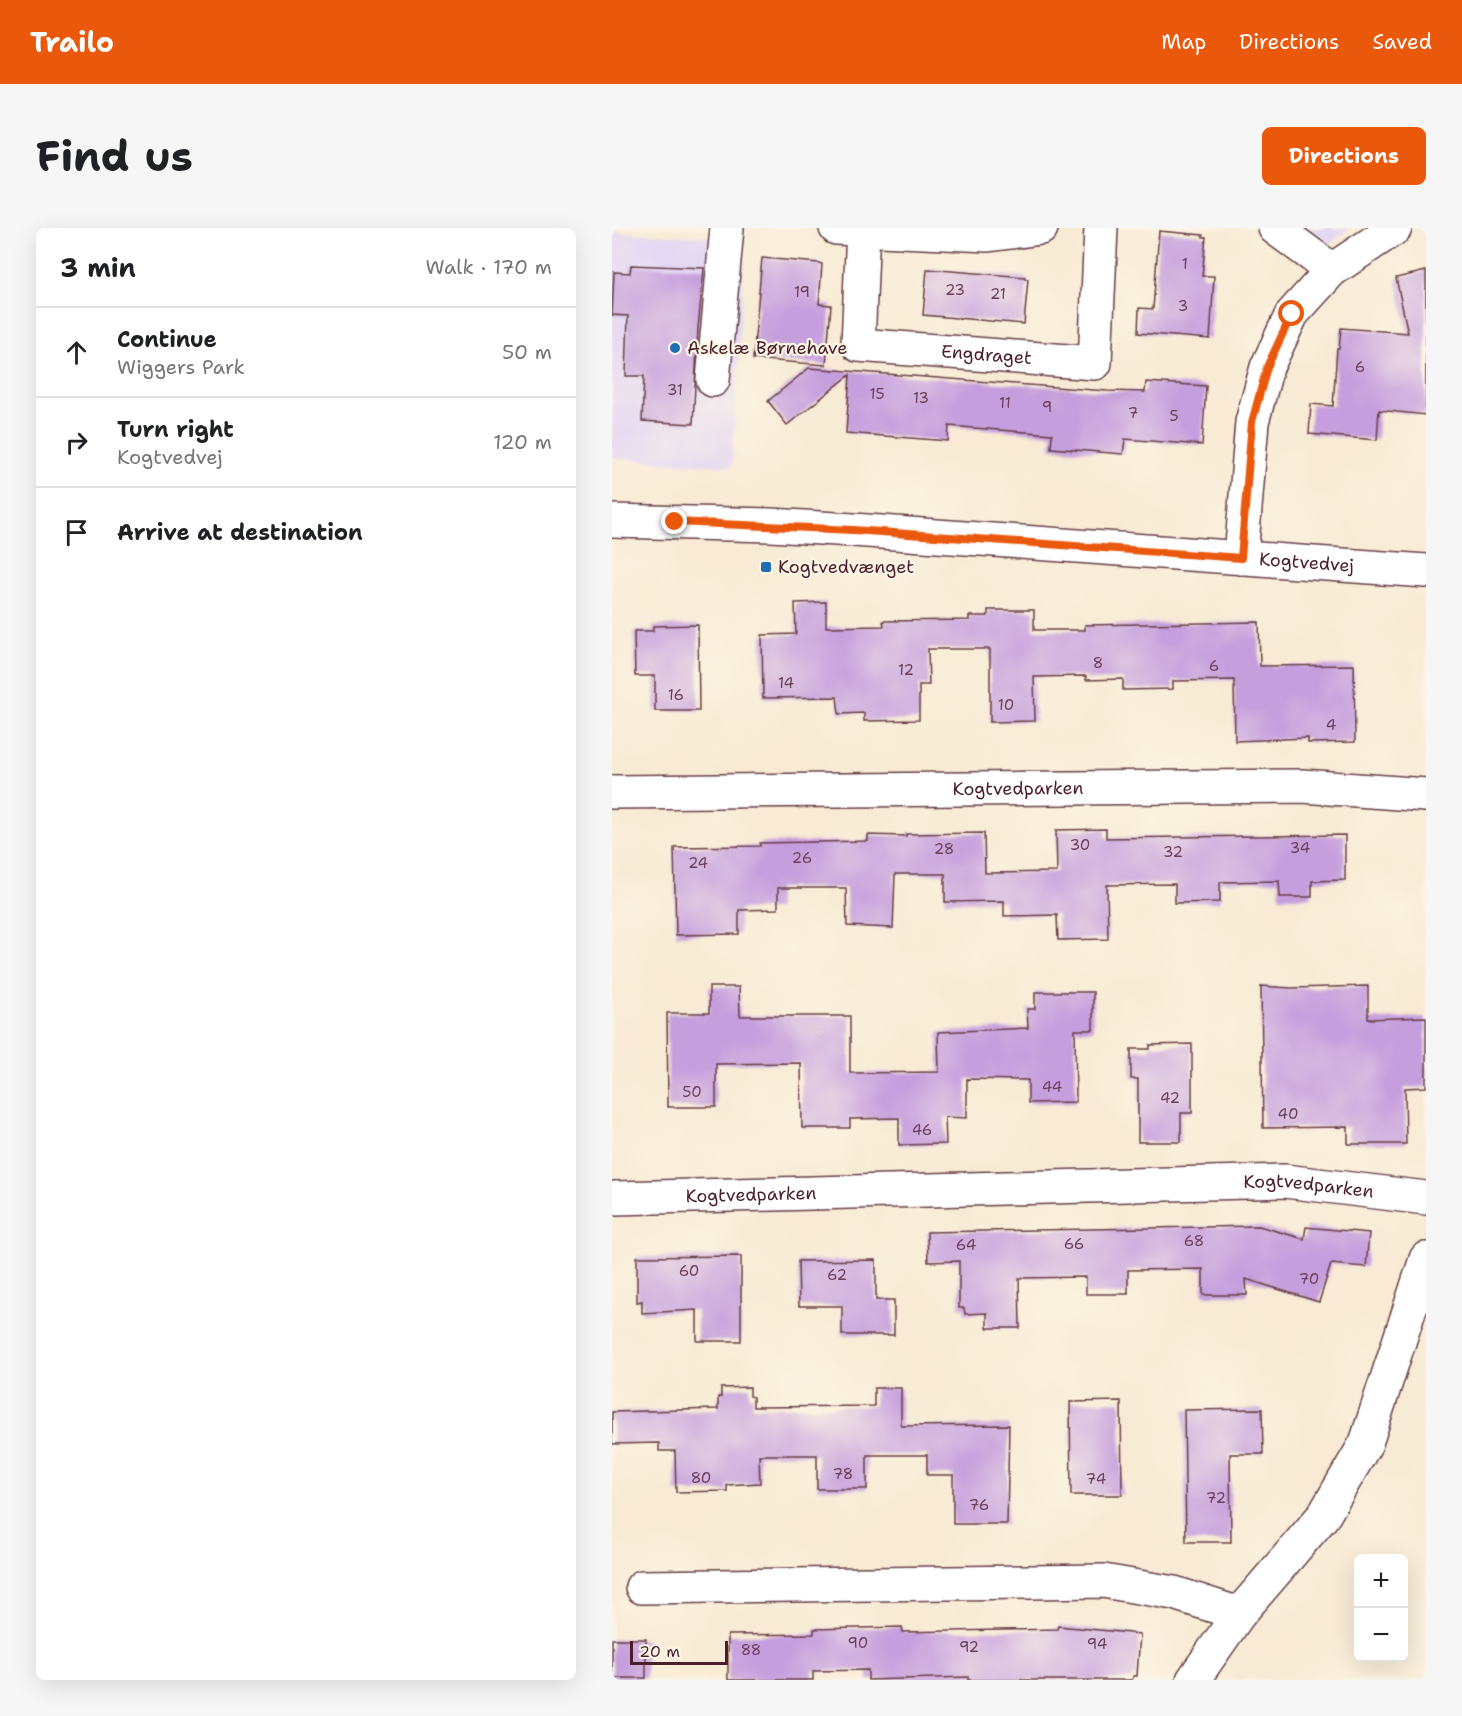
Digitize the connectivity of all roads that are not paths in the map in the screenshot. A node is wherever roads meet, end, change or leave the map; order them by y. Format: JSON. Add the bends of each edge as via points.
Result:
{"nodes":[{"id":1,"x":727,"y":228,"type":"edge"},
{"id":2,"x":1041,"y":228,"type":"edge"},
{"id":3,"x":1101,"y":228,"type":"edge"},
{"id":4,"x":1275,"y":228,"type":"edge"},
{"id":5,"x":1395,"y":228,"type":"edge"},
{"id":6,"x":854,"y":229,"type":"edge"},
{"id":7,"x":1332,"y":270,"type":"junction"},
{"id":8,"x":714,"y":380,"type":"dead end"},
{"id":9,"x":612,"y":521,"type":"edge"},
{"id":10,"x":1241,"y":558,"type":"junction"},
{"id":11,"x":1426,"y":571,"type":"edge"},
{"id":12,"x":612,"y":792,"type":"edge"},
{"id":13,"x":1426,"y":795,"type":"edge"},
{"id":14,"x":615,"y":1198,"type":"dead end"},
{"id":15,"x":1426,"y":1198,"type":"edge"},
{"id":16,"x":1426,"y":1259,"type":"edge"},
{"id":17,"x":642,"y":1587,"type":"dead end"},
{"id":18,"x":1239,"y":1614,"type":"junction"},
{"id":19,"x":1193,"y":1680,"type":"edge"}],
"edges":[{"from":1,"to":8,"type":"street"},
{"from":2,"to":6,"type":"street","name":"Engdraget","via":[[988,235]]},
{"from":3,"to":6,"type":"street","name":"Engdraget","via":[[1095,363],[858,345]]},
{"from":4,"to":7,"type":"street"},
{"from":5,"to":7,"type":"street"},
{"from":7,"to":10,"type":"street","via":[[1292,314],[1267,367],[1252,422]]},
{"from":9,"to":10,"type":"street","name":"Kogtvedvej","via":[[783,526]]},
{"from":10,"to":11,"type":"street","name":"Kogtvedvej"},
{"from":12,"to":13,"type":"street","name":"Kogtvedparken","via":[[1302,786]]},
{"from":14,"to":15,"type":"street","name":"Kogtvedparken","via":[[1285,1180]]},
{"from":16,"to":18,"type":"street","via":[[1366,1443],[1324,1515]]},
{"from":17,"to":18,"type":"street","via":[[1103,1581],[1174,1593]]},
{"from":18,"to":19,"type":"street"}]}
